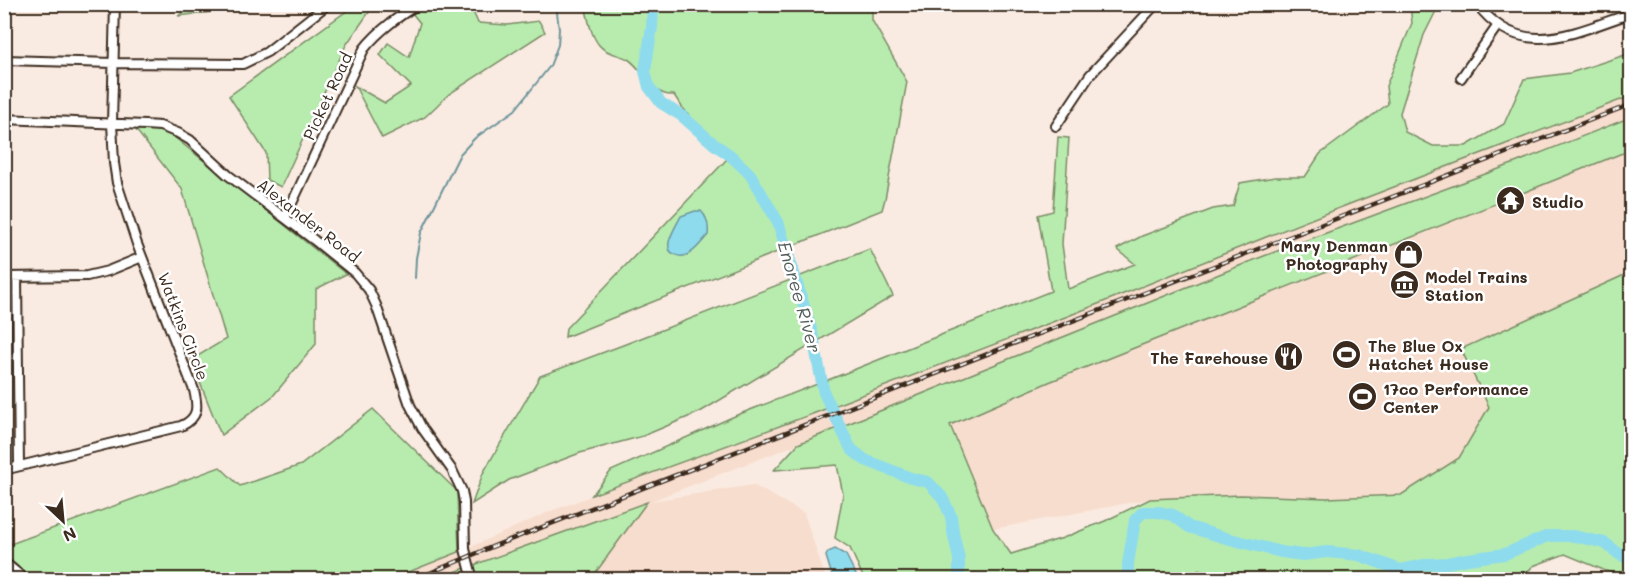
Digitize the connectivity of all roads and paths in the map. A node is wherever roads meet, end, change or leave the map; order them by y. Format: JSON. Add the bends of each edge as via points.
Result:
{"nodes":[{"id":1,"x":115,"y":4,"type":"edge"},
{"id":2,"x":328,"y":4,"type":"edge"},
{"id":3,"x":418,"y":4,"type":"edge"},
{"id":4,"x":1156,"y":4,"type":"edge"},
{"id":5,"x":1478,"y":4,"type":"edge"},
{"id":6,"x":1632,"y":13,"type":"edge"},
{"id":7,"x":1498,"y":25,"type":"junction"},
{"id":8,"x":4,"y":60,"type":"edge"},
{"id":9,"x":114,"y":63,"type":"junction"},
{"id":10,"x":1461,"y":78,"type":"dead end"},
{"id":11,"x":4,"y":120,"type":"edge"},
{"id":12,"x":112,"y":123,"type":"junction"},
{"id":13,"x":1056,"y":126,"type":"dead end"},
{"id":14,"x":285,"y":218,"type":"junction"},
{"id":15,"x":142,"y":257,"type":"junction"},
{"id":16,"x":4,"y":277,"type":"edge"},
{"id":17,"x":18,"y":277,"type":"junction"},
{"id":18,"x":19,"y":466,"type":"junction"},
{"id":19,"x":4,"y":470,"type":"edge"},
{"id":20,"x":4,"y":562,"type":"edge"},
{"id":21,"x":26,"y":579,"type":"edge"},
{"id":22,"x":473,"y":579,"type":"edge"}],
"edges":[{"from":1,"to":9,"type":"street","name":"Watkins Circle"},
{"from":2,"to":9,"type":"street","via":[[267,52],[243,64]]},
{"from":3,"to":14,"type":"street","name":"Picket Road","via":[[364,49]]},
{"from":4,"to":13,"type":"street","via":[[1090,75]]},
{"from":5,"to":7,"type":"street"},
{"from":6,"to":7,"type":"street","via":[[1549,39],[1528,38]]},
{"from":7,"to":10,"type":"street"},
{"from":8,"to":9,"type":"street"},
{"from":9,"to":12,"type":"street","name":"Watkins Circle"},
{"from":11,"to":12,"type":"street","name":"Alexander Road"},
{"from":12,"to":14,"type":"street","name":"Alexander Road","via":[[160,126],[178,132]]},
{"from":12,"to":15,"type":"street","name":"Watkins Circle","via":[[117,183]]},
{"from":14,"to":22,"type":"street","name":"Alexander Road","via":[[355,273],[373,298],[410,405],[462,491],[465,549]]},
{"from":15,"to":17,"type":"street","via":[[87,276]]},
{"from":15,"to":18,"type":"street","name":"Watkins Circle","via":[[194,390],[195,414],[181,426]]},
{"from":16,"to":17,"type":"street"},
{"from":17,"to":18,"type":"street"},
{"from":18,"to":19,"type":"street","name":"Watkins Circle"},
{"from":20,"to":21,"type":"street"}]}
